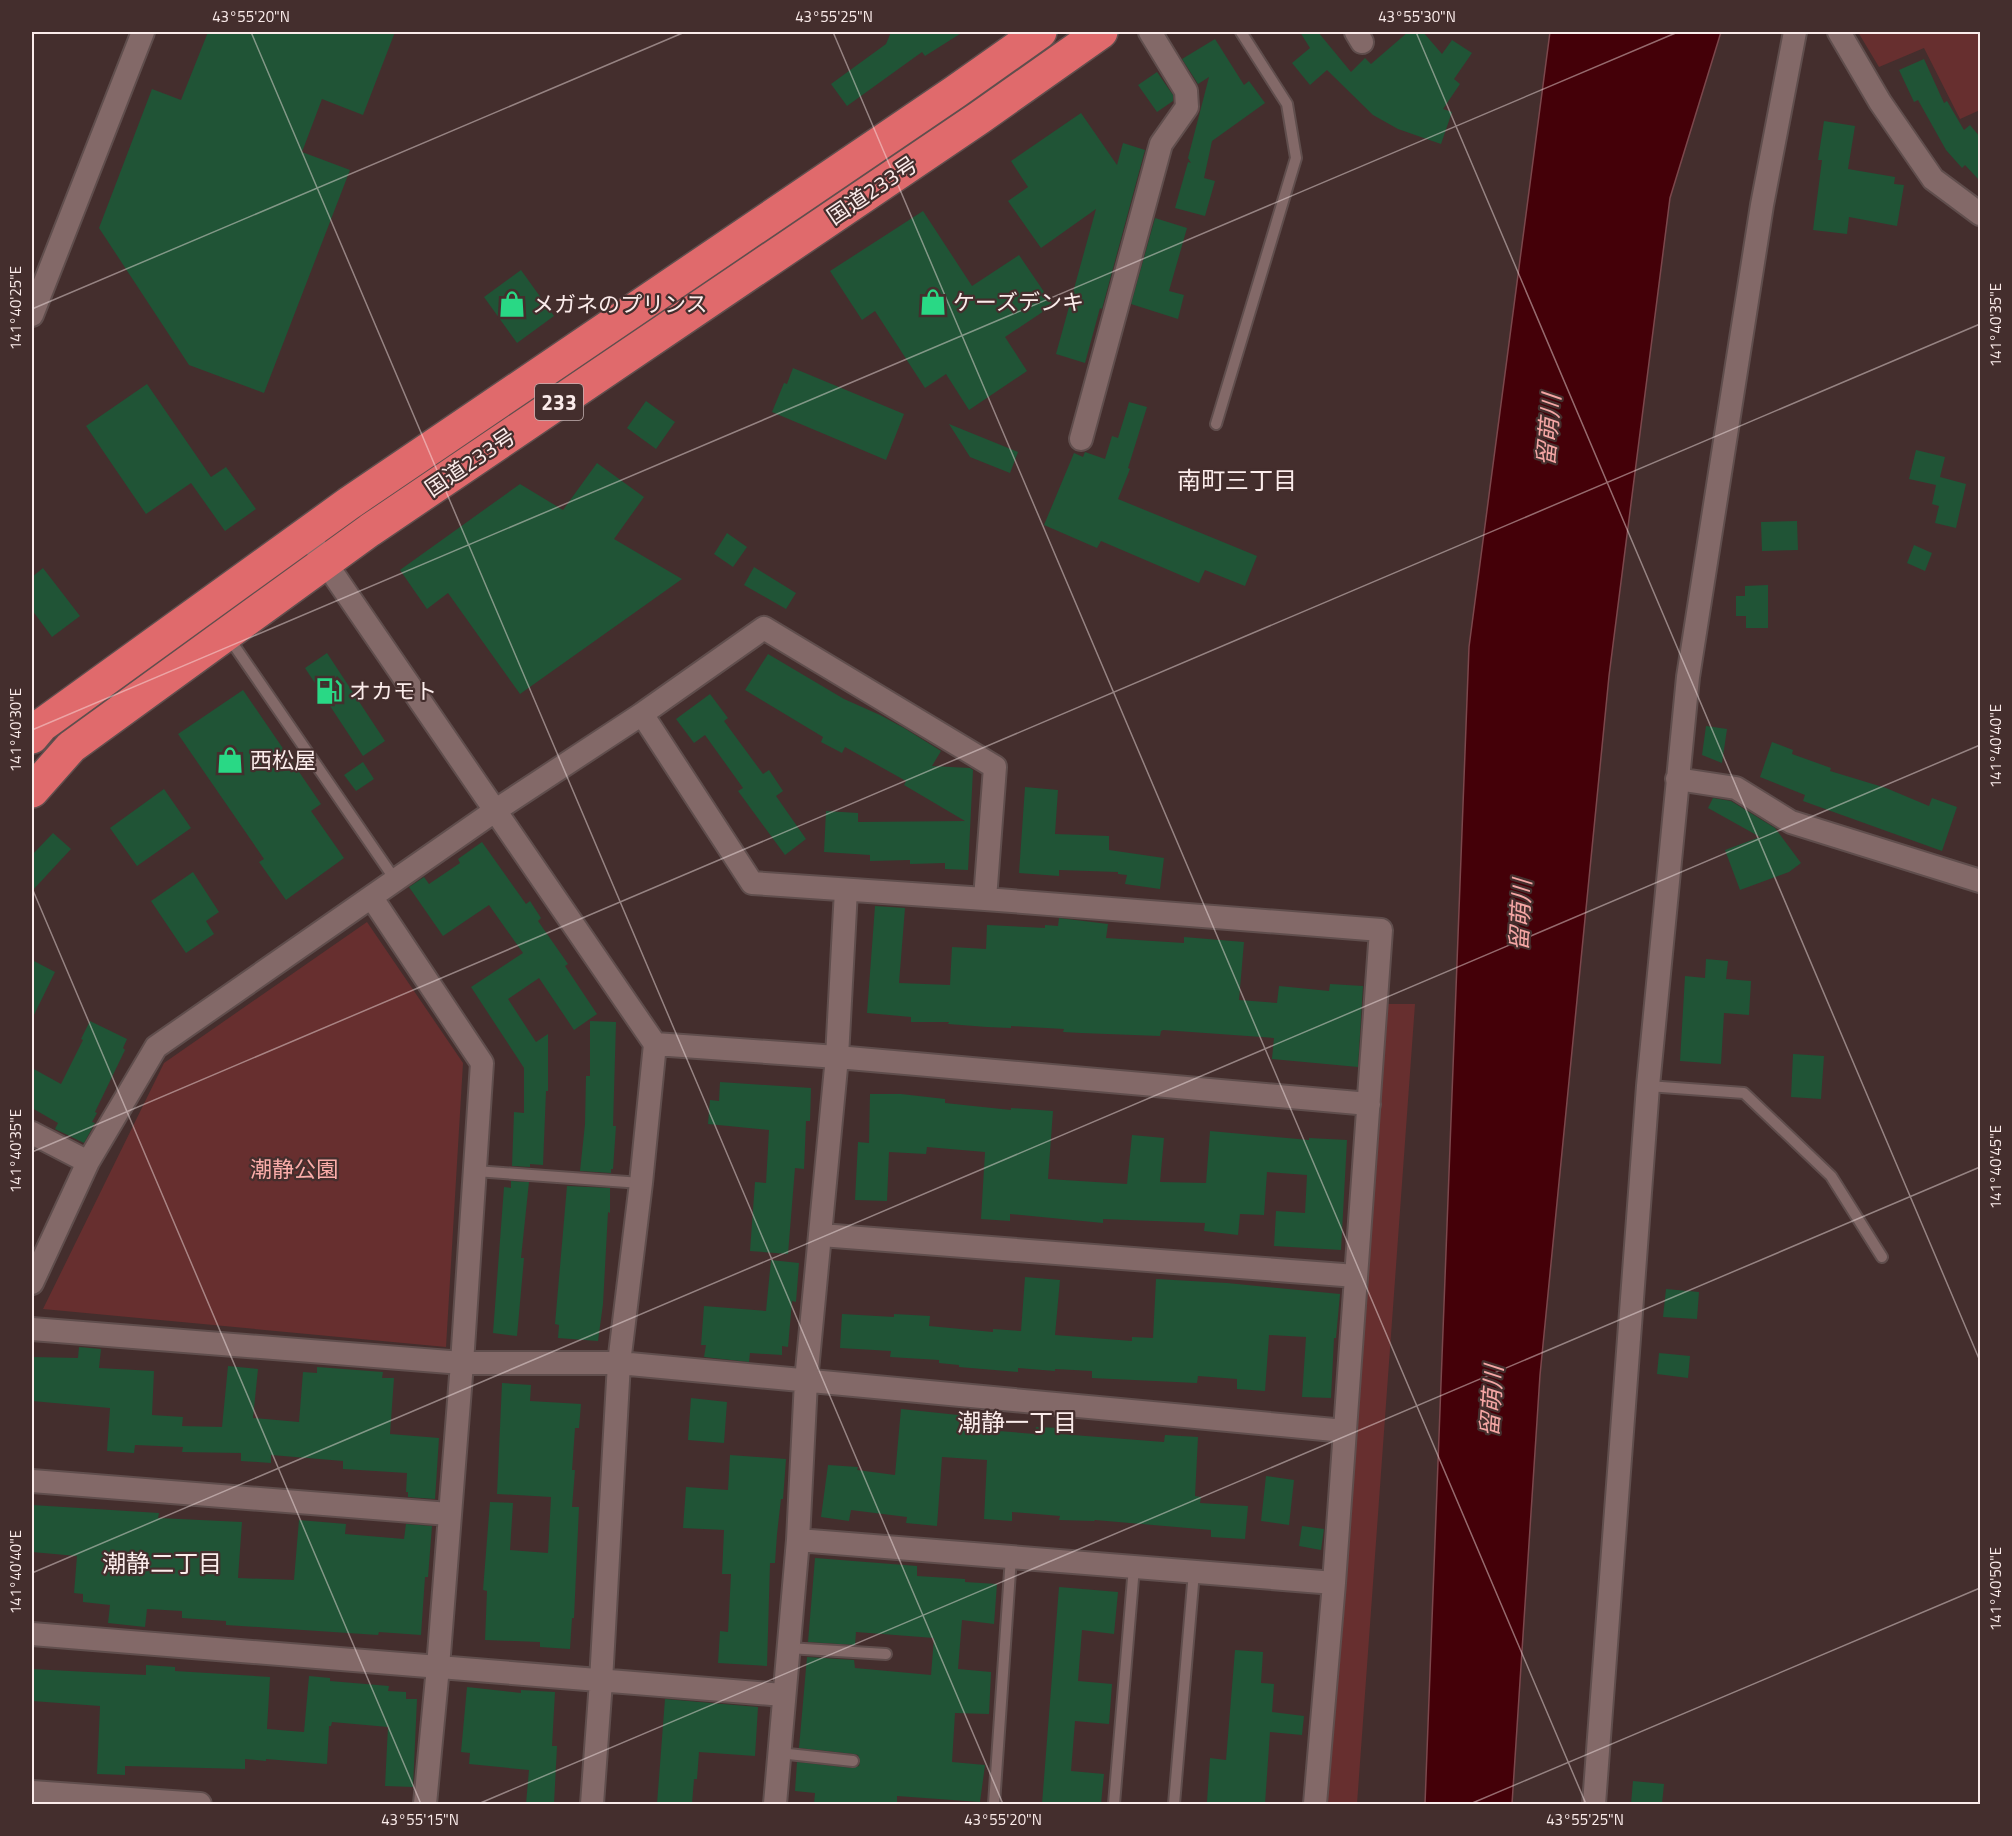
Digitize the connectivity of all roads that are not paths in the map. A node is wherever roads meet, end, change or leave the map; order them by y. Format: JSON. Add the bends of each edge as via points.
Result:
{"nodes":[{"id":1,"x":143,"y":32,"type":"edge"},
{"id":2,"x":1040,"y":32,"type":"edge"},
{"id":3,"x":1101,"y":32,"type":"edge"},
{"id":4,"x":1149,"y":32,"type":"edge"},
{"id":5,"x":1241,"y":32,"type":"edge"},
{"id":6,"x":1795,"y":32,"type":"edge"},
{"id":7,"x":1839,"y":32,"type":"edge"},
{"id":8,"x":1980,"y":214,"type":"edge"},
{"id":9,"x":32,"y":315,"type":"edge"},
{"id":10,"x":1216,"y":424,"type":"dead end"},
{"id":11,"x":1081,"y":439,"type":"dead end"},
{"id":12,"x":307,"y":533,"type":"junction"},
{"id":13,"x":325,"y":562,"type":"junction"},
{"id":14,"x":227,"y":635,"type":"junction"},
{"id":15,"x":642,"y":714,"type":"junction"},
{"id":16,"x":32,"y":737,"type":"edge"},
{"id":17,"x":1677,"y":779,"type":"junction"},
{"id":18,"x":32,"y":790,"type":"edge"},
{"id":19,"x":496,"y":810,"type":"junction"},
{"id":20,"x":396,"y":881,"type":"junction"},
{"id":21,"x":1980,"y":881,"type":"edge"},
{"id":22,"x":846,"y":890,"type":"junction"},
{"id":23,"x":372,"y":898,"type":"junction"},
{"id":24,"x":985,"y":899,"type":"junction"},
{"id":25,"x":655,"y":1044,"type":"junction"},
{"id":26,"x":837,"y":1057,"type":"junction"},
{"id":27,"x":1648,"y":1086,"type":"junction"},
{"id":28,"x":1369,"y":1104,"type":"junction"},
{"id":29,"x":32,"y":1133,"type":"edge"},
{"id":30,"x":88,"y":1162,"type":"junction"},
{"id":31,"x":475,"y":1171,"type":"junction"},
{"id":32,"x":641,"y":1183,"type":"junction"},
{"id":33,"x":821,"y":1235,"type":"junction"},
{"id":34,"x":1882,"y":1257,"type":"dead end"},
{"id":35,"x":1356,"y":1276,"type":"junction"},
{"id":36,"x":32,"y":1283,"type":"edge"},
{"id":37,"x":32,"y":1329,"type":"edge"},
{"id":38,"x":462,"y":1362,"type":"junction"},
{"id":39,"x":619,"y":1363,"type":"junction"},
{"id":40,"x":806,"y":1381,"type":"junction"},
{"id":41,"x":1345,"y":1431,"type":"junction"},
{"id":42,"x":32,"y":1481,"type":"edge"},
{"id":43,"x":449,"y":1514,"type":"junction"},
{"id":44,"x":798,"y":1540,"type":"junction"},
{"id":45,"x":1011,"y":1557,"type":"junction"},
{"id":46,"x":1134,"y":1567,"type":"junction"},
{"id":47,"x":1194,"y":1572,"type":"junction"},
{"id":48,"x":1334,"y":1583,"type":"junction"},
{"id":49,"x":32,"y":1634,"type":"edge"},
{"id":50,"x":788,"y":1648,"type":"junction"},
{"id":51,"x":886,"y":1654,"type":"dead end"},
{"id":52,"x":438,"y":1667,"type":"junction"},
{"id":53,"x":601,"y":1681,"type":"junction"},
{"id":54,"x":783,"y":1695,"type":"junction"},
{"id":55,"x":779,"y":1753,"type":"junction"},
{"id":56,"x":853,"y":1761,"type":"dead end"},
{"id":57,"x":32,"y":1792,"type":"edge"},
{"id":58,"x":200,"y":1804,"type":"edge"},
{"id":59,"x":425,"y":1804,"type":"edge"},
{"id":60,"x":592,"y":1804,"type":"edge"},
{"id":61,"x":775,"y":1804,"type":"edge"},
{"id":62,"x":994,"y":1804,"type":"edge"},
{"id":63,"x":1114,"y":1804,"type":"edge"},
{"id":64,"x":1174,"y":1804,"type":"edge"},
{"id":65,"x":1315,"y":1804,"type":"edge"},
{"id":66,"x":1594,"y":1804,"type":"edge"}],
"edges":[{"from":1,"to":9,"type":"street"},
{"from":2,"to":12,"type":"highway","name":"国道233号","number":"233"},
{"from":3,"to":13,"type":"highway","name":"国道233号","number":"233"},
{"from":4,"to":11,"type":"street","via":[[1186,92],[1187,107],[1161,144]]},
{"from":5,"to":10,"type":"lane","via":[[1287,104],[1296,158]]},
{"from":6,"to":17,"type":"street","via":[[1762,205],[1688,677]]},
{"from":7,"to":8,"type":"street","via":[[1880,102],[1933,179]]},
{"from":12,"to":13,"type":"street"},
{"from":12,"to":16,"type":"highway","name":"国道233号","number":"233","via":[[42,725]]},
{"from":13,"to":14,"type":"highway","name":"国道233号","number":"233"},
{"from":13,"to":19,"type":"street"},
{"from":14,"to":18,"type":"highway","name":"国道233号","number":"233","via":[[71,747]]},
{"from":14,"to":20,"type":"lane"},
{"from":15,"to":19,"type":"street"},
{"from":15,"to":22,"type":"street","via":[[752,883]]},
{"from":15,"to":24,"type":"street","via":[[764,628],[995,767]]},
{"from":17,"to":21,"type":"street","via":[[1736,788],[1791,822]]},
{"from":17,"to":27,"type":"street"},
{"from":19,"to":20,"type":"street"},
{"from":19,"to":25,"type":"street"},
{"from":20,"to":23,"type":"street"},
{"from":22,"to":24,"type":"street"},
{"from":22,"to":26,"type":"street"},
{"from":23,"to":30,"type":"street","via":[[156,1047]]},
{"from":23,"to":31,"type":"street","via":[[482,1063]]},
{"from":24,"to":28,"type":"street","via":[[1381,930]]},
{"from":25,"to":26,"type":"street"},
{"from":25,"to":32,"type":"street"},
{"from":26,"to":28,"type":"street"},
{"from":26,"to":33,"type":"street"},
{"from":27,"to":34,"type":"lane","via":[[1744,1093],[1831,1176]]},
{"from":27,"to":66,"type":"street"},
{"from":28,"to":35,"type":"street"},
{"from":29,"to":30,"type":"street"},
{"from":30,"to":36,"type":"street"},
{"from":31,"to":32,"type":"lane"},
{"from":31,"to":38,"type":"street"},
{"from":32,"to":39,"type":"street"},
{"from":33,"to":35,"type":"street"},
{"from":33,"to":40,"type":"street"},
{"from":35,"to":41,"type":"street"},
{"from":37,"to":38,"type":"street"},
{"from":38,"to":39,"type":"street"},
{"from":38,"to":43,"type":"street"},
{"from":39,"to":40,"type":"street"},
{"from":39,"to":53,"type":"street"},
{"from":40,"to":41,"type":"street"},
{"from":40,"to":44,"type":"street"},
{"from":41,"to":48,"type":"street"},
{"from":42,"to":43,"type":"street"},
{"from":43,"to":52,"type":"street"},
{"from":44,"to":45,"type":"street"},
{"from":44,"to":50,"type":"street"},
{"from":45,"to":46,"type":"street"},
{"from":45,"to":62,"type":"lane"},
{"from":46,"to":47,"type":"street"},
{"from":46,"to":63,"type":"lane"},
{"from":47,"to":48,"type":"street"},
{"from":47,"to":64,"type":"lane"},
{"from":48,"to":65,"type":"street"},
{"from":49,"to":52,"type":"street"},
{"from":50,"to":51,"type":"lane"},
{"from":50,"to":54,"type":"street"},
{"from":52,"to":53,"type":"street"},
{"from":52,"to":59,"type":"street"},
{"from":53,"to":54,"type":"street"},
{"from":53,"to":60,"type":"street"},
{"from":54,"to":55,"type":"street"},
{"from":55,"to":56,"type":"lane"},
{"from":55,"to":61,"type":"street"},
{"from":57,"to":58,"type":"street"}]}
